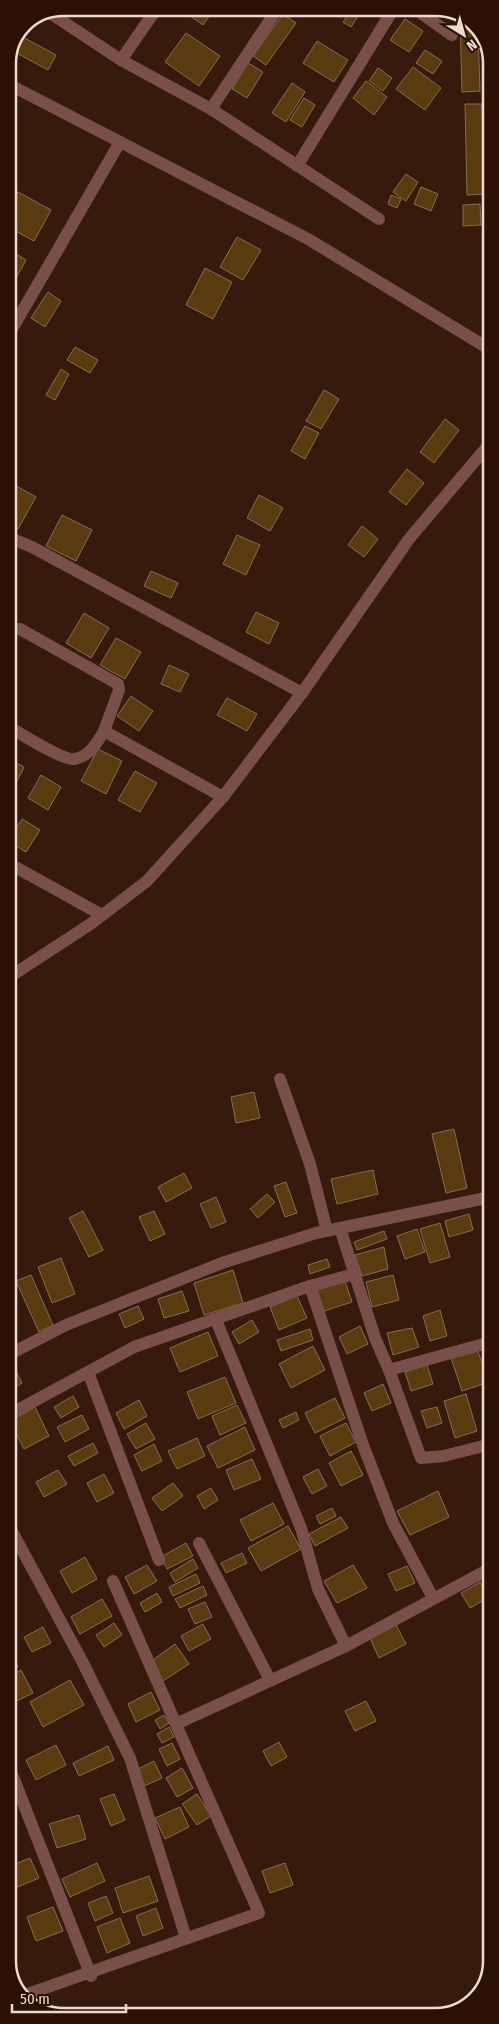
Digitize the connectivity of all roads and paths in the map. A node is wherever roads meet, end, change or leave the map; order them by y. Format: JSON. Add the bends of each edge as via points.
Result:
{"nodes":[{"id":1,"x":152,"y":16,"type":"edge"},
{"id":2,"x":273,"y":16,"type":"edge"},
{"id":3,"x":389,"y":16,"type":"edge"},
{"id":4,"x":425,"y":16,"type":"edge"},
{"id":5,"x":56,"y":17,"type":"edge"},
{"id":6,"x":452,"y":35,"type":"dead end"},
{"id":7,"x":121,"y":60,"type":"junction"},
{"id":8,"x":16,"y":88,"type":"edge"},
{"id":9,"x":211,"y":109,"type":"junction"},
{"id":10,"x":120,"y":142,"type":"junction"},
{"id":11,"x":297,"y":166,"type":"junction"},
{"id":12,"x":379,"y":219,"type":"dead end"},
{"id":13,"x":16,"y":322,"type":"edge"},
{"id":14,"x":483,"y":345,"type":"edge"},
{"id":15,"x":483,"y":451,"type":"edge"},
{"id":16,"x":16,"y":540,"type":"edge"},
{"id":17,"x":16,"y":629,"type":"edge"},
{"id":18,"x":302,"y":693,"type":"junction"},
{"id":19,"x":16,"y":731,"type":"edge"},
{"id":20,"x":104,"y":731,"type":"junction"},
{"id":21,"x":224,"y":797,"type":"junction"},
{"id":22,"x":16,"y":867,"type":"edge"},
{"id":23,"x":102,"y":915,"type":"junction"},
{"id":24,"x":16,"y":973,"type":"edge"},
{"id":25,"x":280,"y":1079,"type":"dead end"},
{"id":26,"x":483,"y":1199,"type":"edge"},
{"id":27,"x":340,"y":1228,"type":"junction"},
{"id":28,"x":327,"y":1231,"type":"junction"},
{"id":29,"x":355,"y":1274,"type":"junction"},
{"id":30,"x":310,"y":1286,"type":"junction"},
{"id":31,"x":216,"y":1320,"type":"junction"},
{"id":32,"x":483,"y":1344,"type":"edge"},
{"id":33,"x":16,"y":1351,"type":"edge"},
{"id":34,"x":389,"y":1370,"type":"junction"},
{"id":35,"x":88,"y":1372,"type":"junction"},
{"id":36,"x":16,"y":1411,"type":"edge"},
{"id":37,"x":483,"y":1446,"type":"edge"},
{"id":38,"x":16,"y":1539,"type":"edge"},
{"id":39,"x":199,"y":1543,"type":"dead end"},
{"id":40,"x":159,"y":1560,"type":"dead end"},
{"id":41,"x":483,"y":1572,"type":"edge"},
{"id":42,"x":113,"y":1581,"type":"dead end"},
{"id":43,"x":433,"y":1598,"type":"junction"},
{"id":44,"x":346,"y":1646,"type":"junction"},
{"id":45,"x":270,"y":1680,"type":"junction"},
{"id":46,"x":176,"y":1724,"type":"junction"},
{"id":47,"x":16,"y":1784,"type":"edge"},
{"id":48,"x":186,"y":1938,"type":"junction"},
{"id":49,"x":91,"y":1974,"type":"junction"},
{"id":50,"x":30,"y":1993,"type":"edge"}],
"edges":[{"from":1,"to":7,"type":"street"},
{"from":2,"to":9,"type":"street"},
{"from":3,"to":11,"type":"street"},
{"from":4,"to":6,"type":"street"},
{"from":5,"to":7,"type":"street"},
{"from":7,"to":9,"type":"street"},
{"from":8,"to":10,"type":"street"},
{"from":9,"to":11,"type":"street"},
{"from":10,"to":13,"type":"street"},
{"from":10,"to":14,"type":"street","via":[[308,239]]},
{"from":11,"to":12,"type":"street"},
{"from":15,"to":18,"type":"street","via":[[409,539]]},
{"from":16,"to":18,"type":"street"},
{"from":17,"to":20,"type":"street","via":[[118,684],[119,690]]},
{"from":18,"to":21,"type":"street"},
{"from":19,"to":20,"type":"street","via":[[72,760],[92,749]]},
{"from":20,"to":21,"type":"street"},
{"from":21,"to":23,"type":"street","via":[[147,881]]},
{"from":22,"to":23,"type":"street"},
{"from":23,"to":24,"type":"street"},
{"from":25,"to":28,"type":"street","via":[[310,1164]]},
{"from":26,"to":27,"type":"street"},
{"from":27,"to":28,"type":"street"},
{"from":27,"to":29,"type":"street"},
{"from":28,"to":33,"type":"street","via":[[222,1263],[66,1325]]},
{"from":29,"to":30,"type":"street"},
{"from":29,"to":34,"type":"street"},
{"from":30,"to":31,"type":"street"},
{"from":30,"to":43,"type":"street","via":[[363,1446],[393,1523]]},
{"from":31,"to":35,"type":"street","via":[[134,1348]]},
{"from":31,"to":44,"type":"street","via":[[301,1528],[318,1589]]},
{"from":32,"to":34,"type":"street"},
{"from":34,"to":37,"type":"street","via":[[421,1458]]},
{"from":35,"to":36,"type":"street"},
{"from":35,"to":40,"type":"street"},
{"from":38,"to":48,"type":"street","via":[[130,1758]]},
{"from":39,"to":45,"type":"street"},
{"from":41,"to":43,"type":"street"},
{"from":42,"to":46,"type":"street"},
{"from":43,"to":44,"type":"street"},
{"from":44,"to":45,"type":"street"},
{"from":45,"to":46,"type":"street"},
{"from":46,"to":48,"type":"street","via":[[259,1913]]},
{"from":47,"to":49,"type":"street"},
{"from":48,"to":49,"type":"street"},
{"from":49,"to":50,"type":"street"}]}
